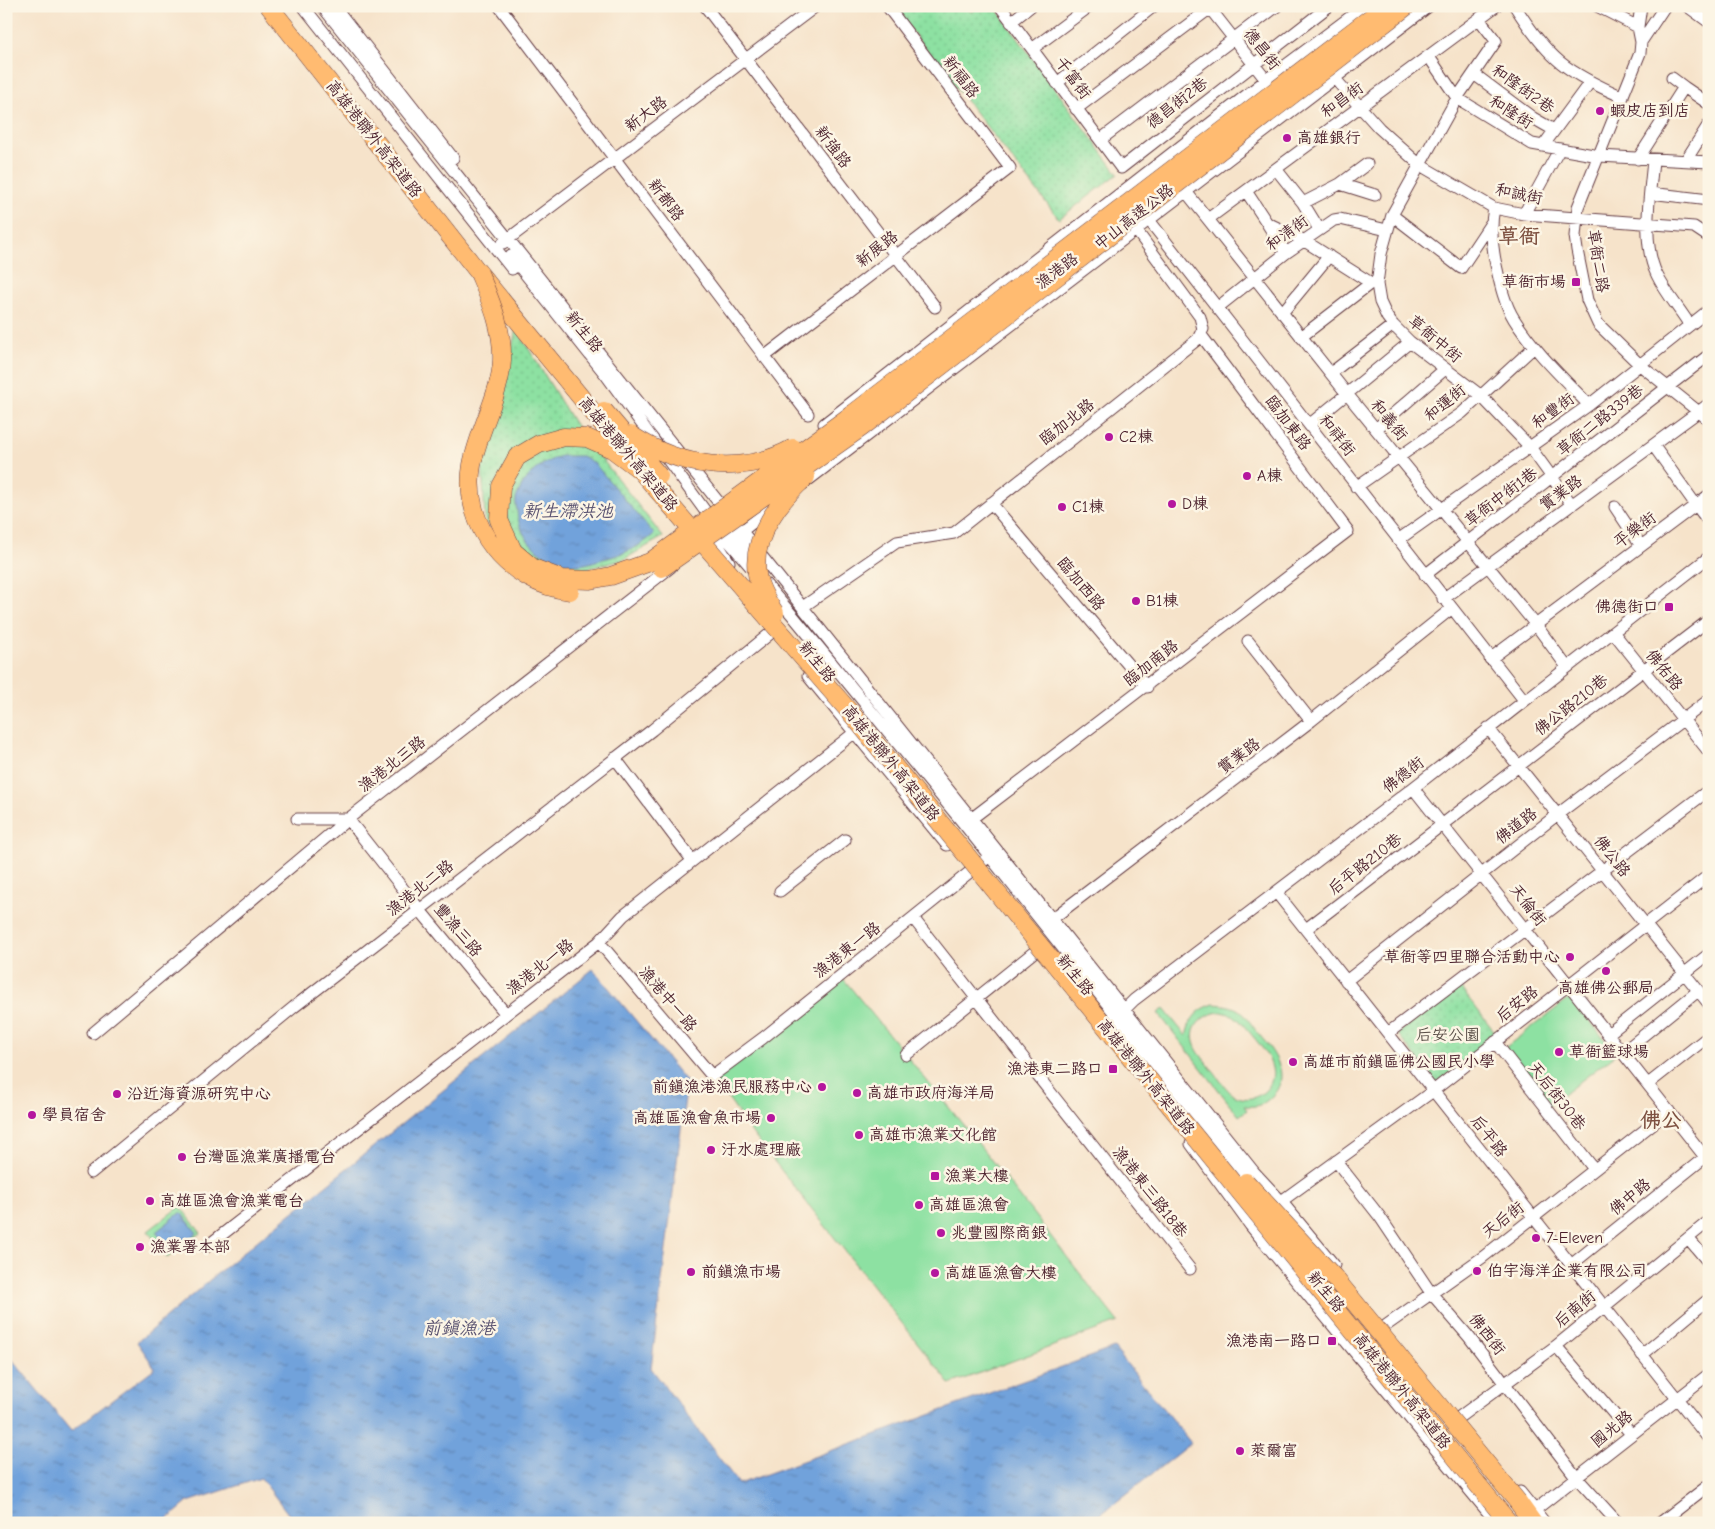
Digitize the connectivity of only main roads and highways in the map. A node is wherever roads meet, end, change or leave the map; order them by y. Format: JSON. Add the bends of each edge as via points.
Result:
{"nodes":[{"id":1,"x":269,"y":6,"type":"edge"},
{"id":2,"x":282,"y":6,"type":"edge"},
{"id":3,"x":1386,"y":6,"type":"edge"},
{"id":4,"x":1407,"y":6,"type":"edge"},
{"id":5,"x":479,"y":273,"type":"junction"},
{"id":6,"x":604,"y":411,"type":"junction"},
{"id":7,"x":857,"y":421,"type":"junction"},
{"id":8,"x":640,"y":470,"type":"junction"},
{"id":9,"x":775,"y":614,"type":"junction"},
{"id":10,"x":1201,"y":1138,"type":"junction"},
{"id":11,"x":1514,"y":1518,"type":"edge"}],
"edges":[{"from":1,"to":5,"type":"highway","name":"高雄港聯外高架道路"},
{"from":2,"to":6,"type":"highway","name":"高雄港聯外高架道路"},
{"from":3,"to":7,"type":"highway","name":"中山高速公路","bridge":true},
{"from":4,"to":7,"type":"highway","name":"中山高速公路","bridge":true},
{"from":5,"to":7,"type":"highway","bridge":true,"via":[[500,324],[502,359],[500,379],[472,467],[474,507],[489,542],[504,562],[531,581],[558,589],[603,589],[632,582],[658,570]]},
{"from":5,"to":8,"type":"highway","name":"高雄港聯外高架道路","bridge":true},
{"from":6,"to":7,"type":"highway","bridge":true,"via":[[625,430],[662,453],[703,465],[721,466],[776,457]]},
{"from":6,"to":9,"type":"highway","name":"高雄港聯外高架道路","bridge":true},
{"from":7,"to":8,"type":"highway","bridge":true,"via":[[650,562],[611,576],[590,580],[562,579],[533,568],[513,550],[499,520],[500,486],[517,457],[539,444],[564,437],[587,438],[612,449]]},
{"from":7,"to":9,"type":"highway","bridge":true,"via":[[796,485],[762,535],[757,574]]},
{"from":8,"to":10,"type":"highway","name":"高雄港聯外高架道路","bridge":true,"via":[[855,718]]},
{"from":9,"to":10,"type":"highway","name":"高雄港聯外高架道路","via":[[863,713]]},
{"from":10,"to":11,"type":"highway","name":"高雄港聯外高架道路"}]}
